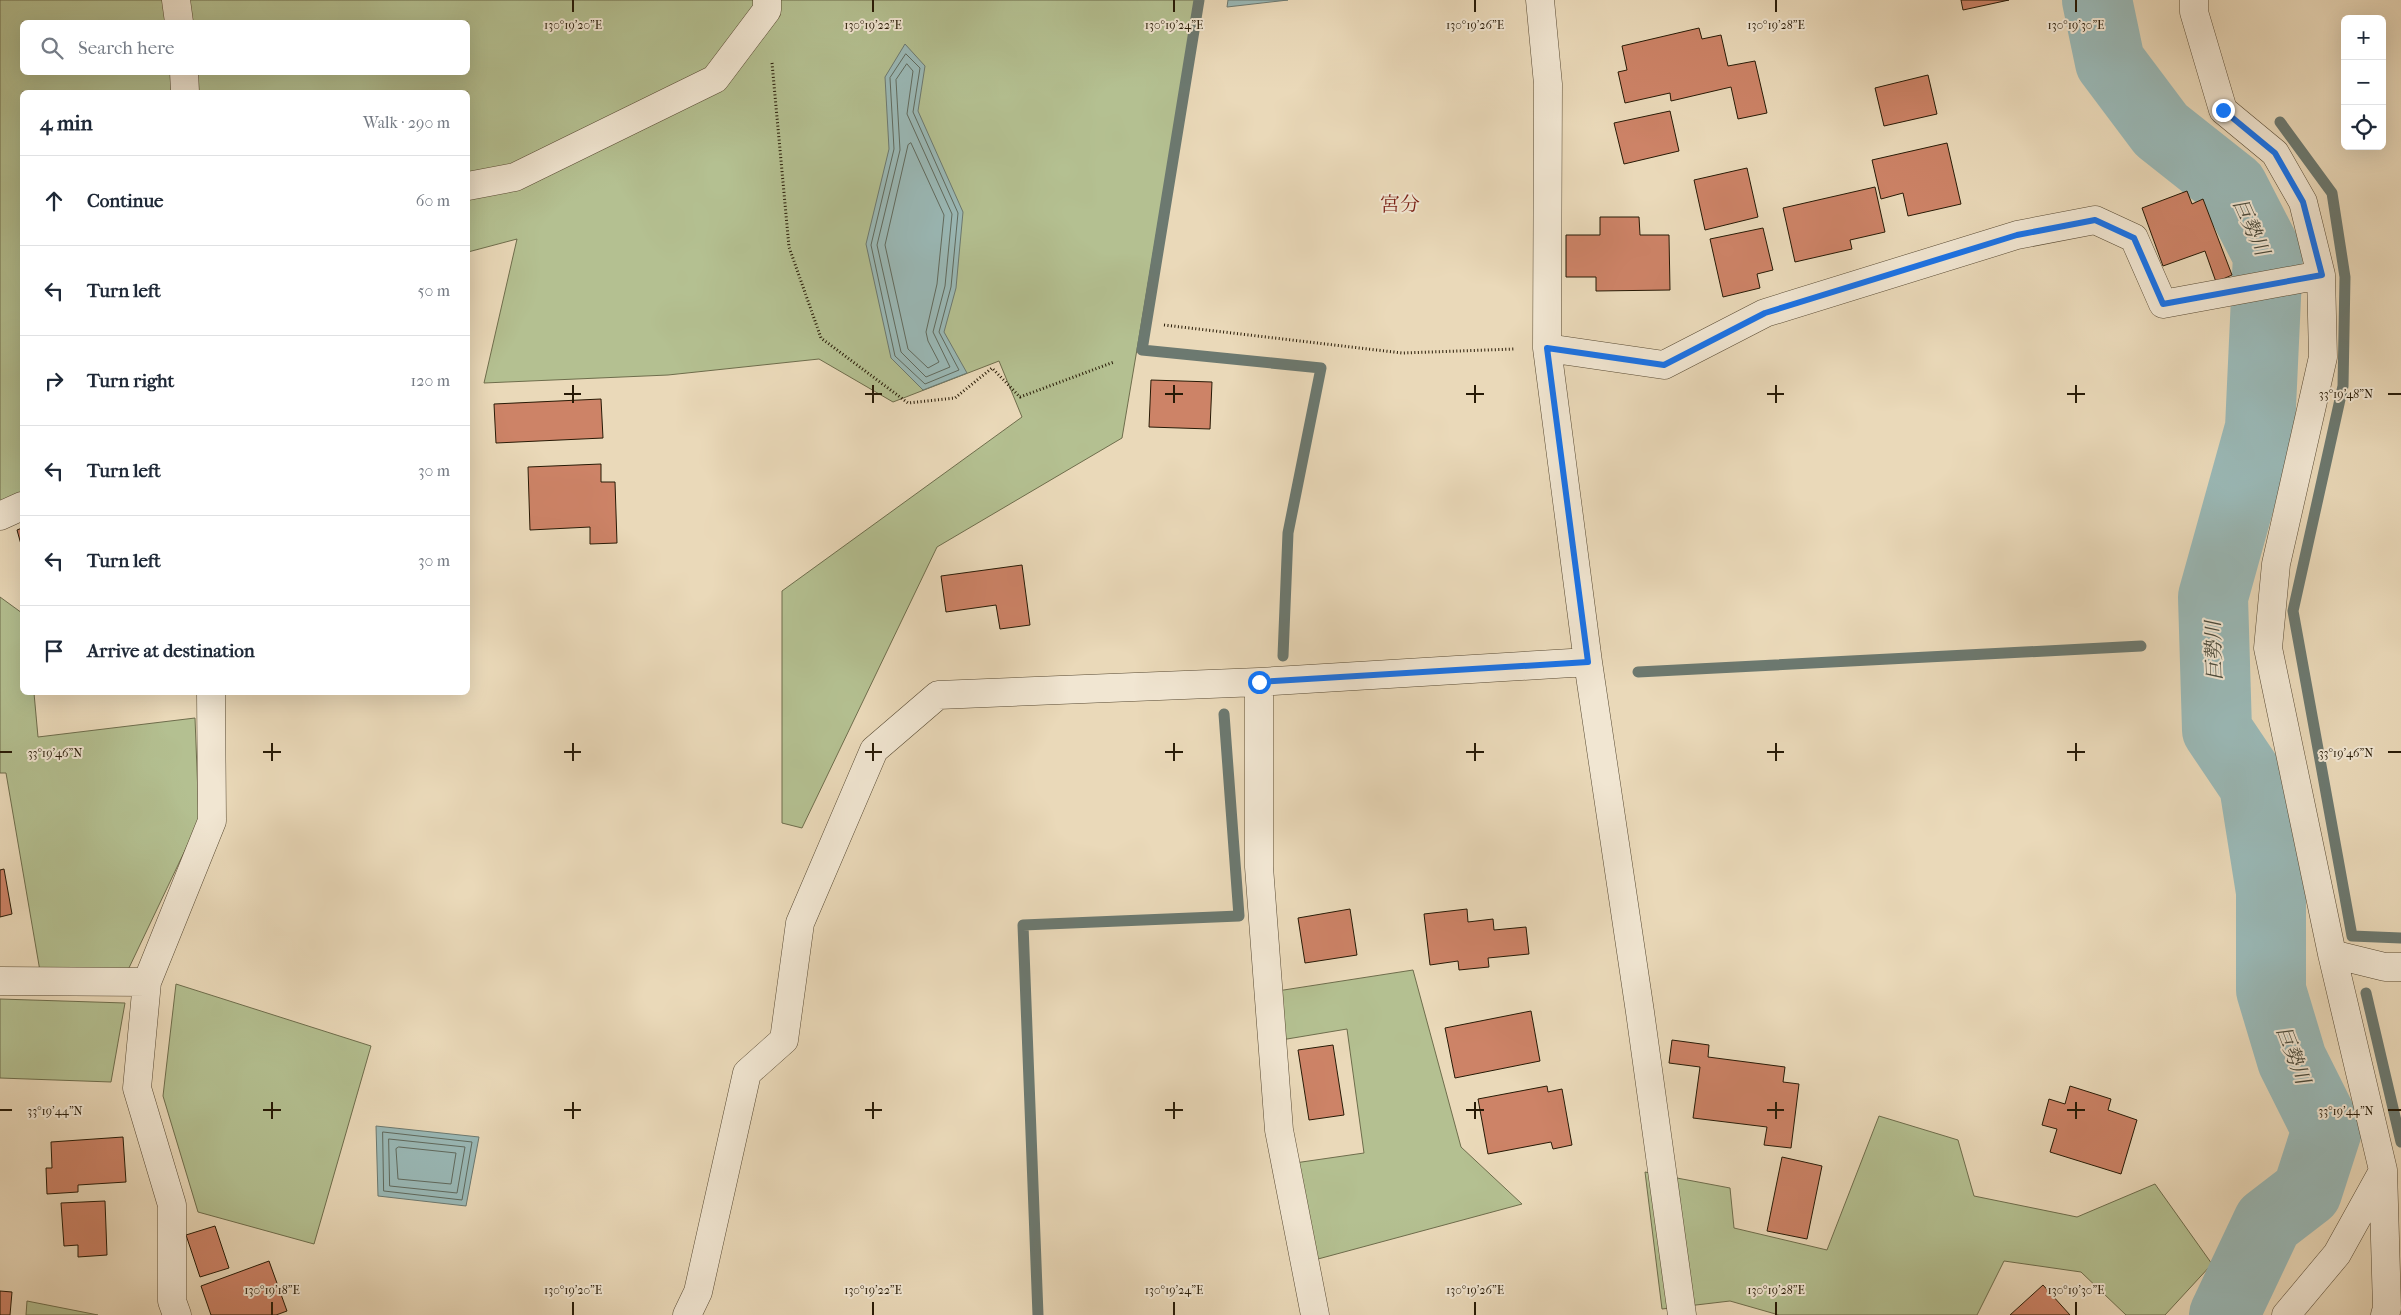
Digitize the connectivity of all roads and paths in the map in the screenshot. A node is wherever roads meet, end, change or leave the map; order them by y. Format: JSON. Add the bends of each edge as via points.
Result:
{"nodes":[{"id":1,"x":176,"y":0,"type":"edge"},
{"id":2,"x":1540,"y":0,"type":"edge"},
{"id":3,"x":2194,"y":0,"type":"edge"},
{"id":4,"x":767,"y":5,"type":"edge"},
{"id":5,"x":179,"y":20,"type":"edge"},
{"id":6,"x":184,"y":75,"type":"edge"},
{"id":7,"x":185,"y":90,"type":"edge"},
{"id":8,"x":470,"y":186,"type":"edge"},
{"id":9,"x":2322,"y":275,"type":"junction"},
{"id":10,"x":1164,"y":325,"type":"dead end"},
{"id":11,"x":1547,"y":348,"type":"junction"},
{"id":12,"x":1114,"y":362,"type":"dead end"},
{"id":13,"x":20,"y":507,"type":"edge"},
{"id":14,"x":0,"y":516,"type":"edge"},
{"id":15,"x":1588,"y":662,"type":"junction"},
{"id":16,"x":1259,"y":682,"type":"junction"},
{"id":17,"x":211,"y":695,"type":"edge"},
{"id":18,"x":2332,"y":954,"type":"junction"},
{"id":19,"x":2401,"y":967,"type":"edge"},
{"id":20,"x":0,"y":981,"type":"edge"},
{"id":21,"x":147,"y":982,"type":"junction"},
{"id":22,"x":2383,"y":1170,"type":"junction"},
{"id":23,"x":177,"y":1315,"type":"edge"},
{"id":24,"x":687,"y":1315,"type":"edge"},
{"id":25,"x":1315,"y":1315,"type":"edge"},
{"id":26,"x":1682,"y":1315,"type":"edge"},
{"id":27,"x":2286,"y":1315,"type":"edge"},
{"id":28,"x":2385,"y":1315,"type":"edge"}],
"edges":[{"from":1,"to":5,"type":"street"},
{"from":2,"to":11,"type":"street","via":[[1548,84]]},
{"from":3,"to":9,"type":"street","via":[[2194,12],[2223,110],[2275,153],[2303,202]]},
{"from":4,"to":8,"type":"street","via":[[715,79],[514,177]]},
{"from":4,"to":12,"type":"path","via":[[789,247],[821,338],[908,403],[955,398],[992,368],[1020,397]]},
{"from":6,"to":7,"type":"street"},
{"from":9,"to":11,"type":"street","via":[[2163,304],[2134,238],[2095,220],[2017,235],[1765,313],[1664,365]]},
{"from":9,"to":18,"type":"street","via":[[2322,356],[2276,564],[2268,648]]},
{"from":10,"to":11,"type":"path","via":[[1402,353]]},
{"from":11,"to":15,"type":"street"},
{"from":13,"to":14,"type":"street"},
{"from":15,"to":16,"type":"street"},
{"from":15,"to":26,"type":"street"},
{"from":16,"to":24,"type":"street","via":[[938,695],[874,750],[800,923],[784,1040],[747,1073],[698,1292]]},
{"from":16,"to":25,"type":"street","via":[[1259,867],[1279,1130]]},
{"from":17,"to":21,"type":"street","via":[[212,821]]},
{"from":18,"to":19,"type":"street","via":[[2385,967]]},
{"from":18,"to":22,"type":"street"},
{"from":20,"to":21,"type":"street"},
{"from":21,"to":23,"type":"street","via":[[137,1088],[172,1205],[172,1301]]},
{"from":22,"to":27,"type":"street","via":[[2337,1254]]},
{"from":22,"to":28,"type":"street"}]}
